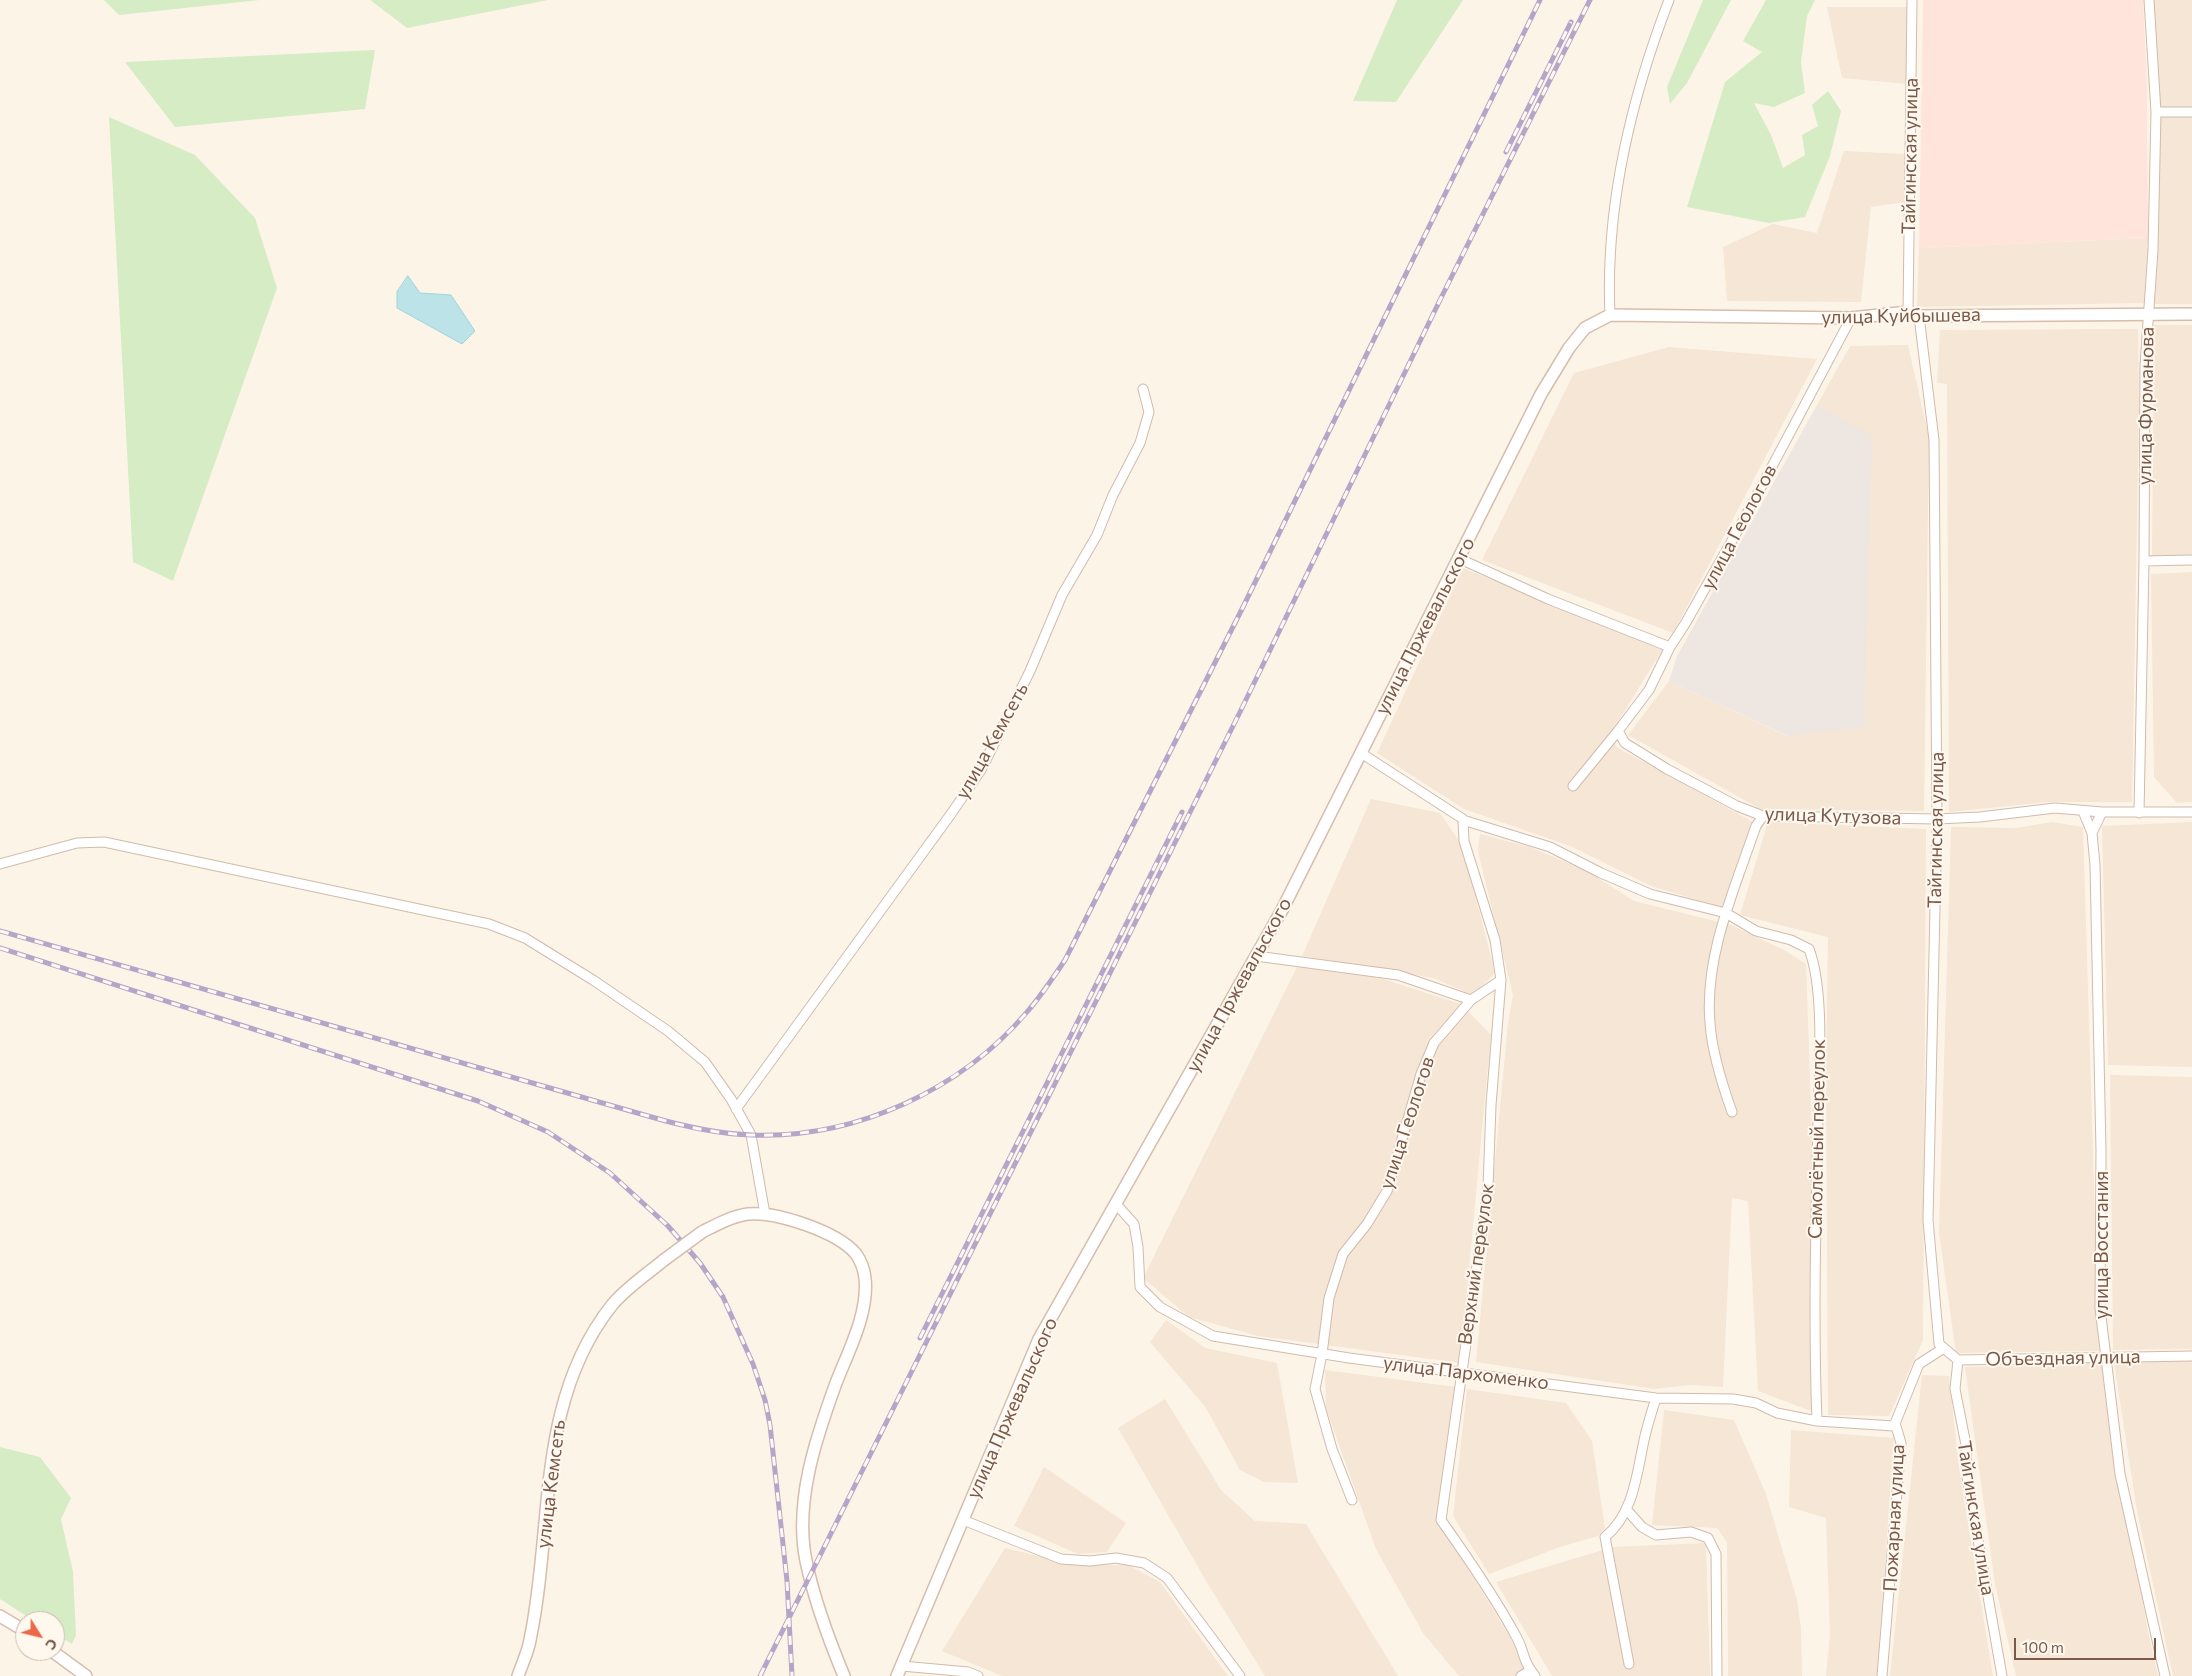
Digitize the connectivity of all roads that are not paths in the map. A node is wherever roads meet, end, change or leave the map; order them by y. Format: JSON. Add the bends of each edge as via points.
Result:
{"nodes":[{"id":1,"x":1669,"y":0,"type":"edge"},
{"id":2,"x":1912,"y":0,"type":"edge"},
{"id":3,"x":2149,"y":0,"type":"edge"},
{"id":4,"x":2156,"y":112,"type":"junction"},
{"id":5,"x":2192,"y":112,"type":"edge"},
{"id":6,"x":1914,"y":314,"type":"junction"},
{"id":7,"x":2192,"y":314,"type":"edge"},
{"id":8,"x":1610,"y":315,"type":"junction"},
{"id":9,"x":2148,"y":315,"type":"junction"},
{"id":10,"x":1851,"y":318,"type":"junction"},
{"id":11,"x":1143,"y":389,"type":"dead end"},
{"id":12,"x":1458,"y":558,"type":"junction"},
{"id":13,"x":2192,"y":560,"type":"edge"},
{"id":14,"x":2144,"y":561,"type":"junction"},
{"id":15,"x":1670,"y":647,"type":"junction"},
{"id":16,"x":1618,"y":731,"type":"junction"},
{"id":17,"x":1361,"y":753,"type":"junction"},
{"id":18,"x":1573,"y":786,"type":"dead end"},
{"id":19,"x":2083,"y":810,"type":"junction"},
{"id":20,"x":2102,"y":812,"type":"junction"},
{"id":21,"x":2192,"y":812,"type":"edge"},
{"id":22,"x":2139,"y":813,"type":"junction"},
{"id":23,"x":1763,"y":816,"type":"junction"},
{"id":24,"x":1937,"y":819,"type":"junction"},
{"id":25,"x":1463,"y":820,"type":"junction"},
{"id":26,"x":2092,"y":833,"type":"junction"},
{"id":27,"x":0,"y":864,"type":"edge"},
{"id":28,"x":1726,"y":913,"type":"junction"},
{"id":29,"x":1256,"y":956,"type":"junction"},
{"id":30,"x":1501,"y":980,"type":"junction"},
{"id":31,"x":1471,"y":1000,"type":"junction"},
{"id":32,"x":736,"y":1109,"type":"junction"},
{"id":33,"x":1732,"y":1112,"type":"dead end"},
{"id":34,"x":1116,"y":1204,"type":"junction"},
{"id":35,"x":765,"y":1214,"type":"junction"},
{"id":36,"x":1941,"y":1346,"type":"junction"},
{"id":37,"x":1322,"y":1354,"type":"junction"},
{"id":38,"x":2192,"y":1356,"type":"edge"},
{"id":39,"x":2106,"y":1358,"type":"junction"},
{"id":40,"x":1958,"y":1360,"type":"junction"},
{"id":41,"x":1462,"y":1373,"type":"junction"},
{"id":42,"x":1656,"y":1398,"type":"junction"},
{"id":43,"x":1817,"y":1421,"type":"junction"},
{"id":44,"x":1895,"y":1424,"type":"junction"},
{"id":45,"x":1352,"y":1500,"type":"dead end"},
{"id":46,"x":1626,"y":1509,"type":"junction"},
{"id":47,"x":963,"y":1520,"type":"junction"},
{"id":48,"x":0,"y":1616,"type":"edge"},
{"id":49,"x":15,"y":1625,"type":"edge"},
{"id":50,"x":65,"y":1661,"type":"edge"},
{"id":51,"x":1629,"y":1664,"type":"dead end"},
{"id":52,"x":900,"y":1671,"type":"edge"},
{"id":53,"x":1533,"y":1673,"type":"edge"},
{"id":54,"x":86,"y":1676,"type":"edge"},
{"id":55,"x":518,"y":1676,"type":"edge"},
{"id":56,"x":844,"y":1676,"type":"edge"},
{"id":57,"x":978,"y":1676,"type":"edge"},
{"id":58,"x":1240,"y":1676,"type":"edge"},
{"id":59,"x":1520,"y":1676,"type":"edge"},
{"id":60,"x":1717,"y":1676,"type":"edge"},
{"id":61,"x":1882,"y":1676,"type":"edge"},
{"id":62,"x":2002,"y":1676,"type":"edge"},
{"id":63,"x":2165,"y":1676,"type":"edge"}],
"edges":[{"from":1,"to":8,"type":"street","via":[[1638,91],[1613,216],[1608,286]]},
{"from":2,"to":6,"type":"street","name":"Тайгинская улица"},
{"from":3,"to":4,"type":"street","name":"улица Фурманова"},
{"from":4,"to":5,"type":"street"},
{"from":4,"to":9,"type":"street","name":"улица Фурманова"},
{"from":6,"to":9,"type":"street","name":"улица Куйбышева"},
{"from":6,"to":10,"type":"street","name":"улица Куйбышева"},
{"from":6,"to":24,"type":"street","name":"Тайгинская улица","via":[[1934,440]]},
{"from":7,"to":9,"type":"street","name":"улица Куйбышева"},
{"from":8,"to":10,"type":"street","name":"улица Куйбышева"},
{"from":8,"to":12,"type":"street","name":"улица Пржевальского","via":[[1585,328],[1568,348],[1541,394]]},
{"from":9,"to":14,"type":"street","name":"улица Фурманова"},
{"from":10,"to":15,"type":"street","name":"улица Геологов","via":[[1739,530]]},
{"from":11,"to":32,"type":"street","name":"улица Кемсеть","via":[[1149,412],[1140,443],[1097,535],[1062,595],[1030,672],[981,770]]},
{"from":12,"to":15,"type":"street","via":[[1548,599]]},
{"from":12,"to":17,"type":"street","name":"улица Пржевальского"},
{"from":13,"to":14,"type":"street"},
{"from":14,"to":22,"type":"street","name":"улица Фурманова"},
{"from":15,"to":16,"type":"street","name":"улица Геологов","via":[[1649,690]]},
{"from":16,"to":18,"type":"street","name":"улица Геологов"},
{"from":16,"to":23,"type":"street","name":"улица Кутузова","via":[[1625,743],[1667,769]]},
{"from":17,"to":25,"type":"street","name":"Самолётный переулок"},
{"from":17,"to":29,"type":"street","name":"улица Пржевальского"},
{"from":19,"to":20,"type":"street","name":"улица Кутузова"},
{"from":19,"to":24,"type":"street","name":"улица Кутузова","via":[[2055,808]]},
{"from":19,"to":26,"type":"street","name":"улица Восстания"},
{"from":20,"to":22,"type":"street","name":"улица Кутузова"},
{"from":20,"to":26,"type":"street"},
{"from":21,"to":22,"type":"street","name":"улица Кутузова"},
{"from":23,"to":24,"type":"street","name":"улица Кутузова"},
{"from":23,"to":28,"type":"street","via":[[1756,826]]},
{"from":24,"to":36,"type":"street","name":"Тайгинская улица","via":[[1928,1220]]},
{"from":25,"to":28,"type":"street","name":"Самолётный переулок","via":[[1550,846],[1650,894]]},
{"from":25,"to":30,"type":"street","via":[[1464,841],[1495,940]]},
{"from":26,"to":39,"type":"street","name":"улица Восстания","via":[[2100,1115],[2100,1308]]},
{"from":27,"to":32,"type":"street","via":[[77,843],[104,842],[489,924],[525,938],[668,1031],[705,1062]]},
{"from":28,"to":33,"type":"street","via":[[1712,967],[1710,1023],[1721,1081]]},
{"from":28,"to":43,"type":"street","name":"Самолётный переулок","via":[[1756,931],[1791,940],[1809,949],[1815,964],[1818,1018],[1814,1330]]},
{"from":29,"to":31,"type":"street","via":[[1398,975]]},
{"from":29,"to":34,"type":"street","name":"улица Пржевальского"},
{"from":30,"to":31,"type":"street","name":"улица Геологов"},
{"from":30,"to":41,"type":"street","name":"Верхний переулок","via":[[1488,1188]]},
{"from":31,"to":37,"type":"street","name":"улица Геологов","via":[[1434,1043],[1421,1074],[1386,1191],[1367,1224],[1343,1254],[1330,1298]]},
{"from":32,"to":35,"type":"street","via":[[751,1135]]},
{"from":34,"to":37,"type":"street","name":"улица Пархоменко","via":[[1134,1224],[1140,1287],[1160,1307],[1214,1336]]},
{"from":34,"to":47,"type":"street","name":"улица Пржевальского","via":[[1039,1339]]},
{"from":35,"to":55,"type":"street","name":"улица Кемсеть","bridge":true,"via":[[747,1214],[730,1219],[702,1232],[664,1260],[613,1303],[582,1350],[563,1402],[551,1457],[541,1572],[530,1641]]},
{"from":35,"to":56,"type":"street","name":"улица Кемсеть","via":[[803,1224],[839,1240],[856,1254],[866,1280],[861,1315],[818,1437],[804,1514],[806,1561]]},
{"from":36,"to":40,"type":"street","name":"Объездная улица"},
{"from":36,"to":44,"type":"street","name":"Пожарная улица","via":[[1919,1364]]},
{"from":37,"to":41,"type":"street","name":"улица Пархоменко"},
{"from":37,"to":45,"type":"street","name":"улица Геологов","via":[[1315,1389],[1332,1449]]},
{"from":38,"to":39,"type":"street","name":"Объездная улица"},
{"from":39,"to":40,"type":"street","name":"Объездная улица"},
{"from":39,"to":63,"type":"street","name":"улица Восстания","via":[[2120,1474]]},
{"from":40,"to":62,"type":"street","name":"Тайгинская улица","via":[[1955,1388],[1966,1445],[1967,1477]]},
{"from":41,"to":42,"type":"street","name":"улица Пархоменко"},
{"from":41,"to":53,"type":"street","name":"Верхний переулок","via":[[1441,1520],[1480,1576],[1518,1640],[1526,1665]]},
{"from":42,"to":43,"type":"street","name":"улица Пархоменко","via":[[1733,1399]]},
{"from":42,"to":46,"type":"street","via":[[1636,1485]]},
{"from":43,"to":44,"type":"street","name":"улица Пархоменко"},
{"from":44,"to":61,"type":"street","name":"Пожарная улица","via":[[1901,1443]]},
{"from":46,"to":51,"type":"street","via":[[1605,1537]]},
{"from":46,"to":60,"type":"street","via":[[1642,1527],[1656,1535],[1692,1532],[1708,1538],[1716,1554]]},
{"from":47,"to":52,"type":"street","name":"улица Пржевальского"},
{"from":47,"to":58,"type":"street","via":[[1061,1559],[1090,1562],[1116,1558],[1144,1563],[1167,1578]]},
{"from":48,"to":49,"type":"street"},
{"from":50,"to":54,"type":"street"},
{"from":52,"to":57,"type":"street","via":[[968,1672]]},
{"from":53,"to":59,"type":"street","name":"Верхний переулок"}]}
